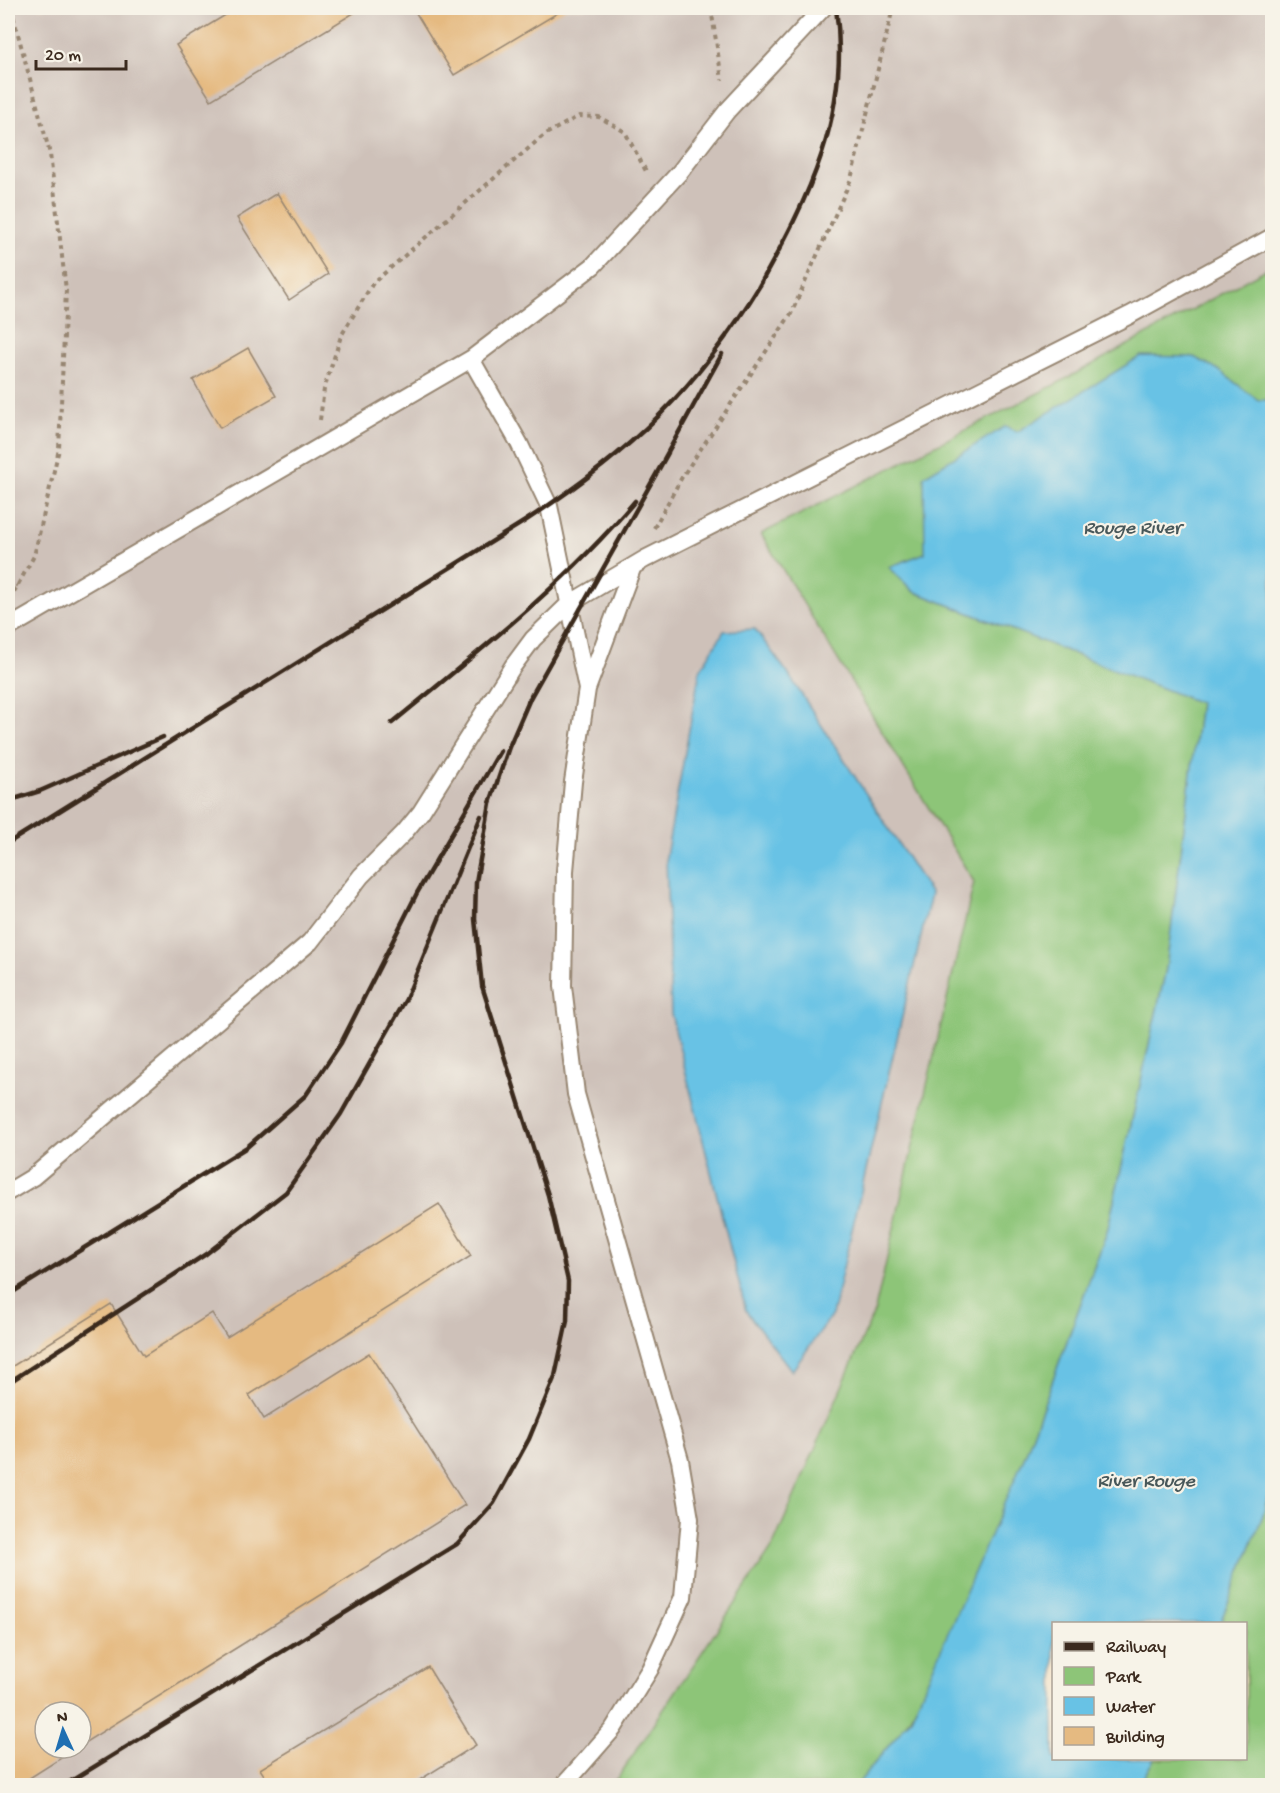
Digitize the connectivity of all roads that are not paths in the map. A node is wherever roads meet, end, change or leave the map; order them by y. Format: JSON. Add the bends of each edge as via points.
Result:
{"nodes":[{"id":1,"x":823,"y":8,"type":"edge"},
{"id":2,"x":1272,"y":237,"type":"edge"},
{"id":3,"x":471,"y":359,"type":"junction"},
{"id":4,"x":633,"y":566,"type":"junction"},
{"id":5,"x":568,"y":604,"type":"junction"},
{"id":6,"x":8,"y":628,"type":"edge"},
{"id":7,"x":587,"y":689,"type":"junction"},
{"id":8,"x":8,"y":1192,"type":"edge"},
{"id":9,"x":563,"y":1785,"type":"edge"}],
"edges":[{"from":1,"to":3,"type":"lane","via":[[727,111],[659,195],[592,267]]},
{"from":2,"to":4,"type":"lane","via":[[1130,315]]},
{"from":3,"to":5,"type":"lane","via":[[519,443],[549,506]]},
{"from":3,"to":6,"type":"lane"},
{"from":4,"to":5,"type":"lane"},
{"from":4,"to":7,"type":"lane"},
{"from":5,"to":7,"type":"lane"},
{"from":5,"to":8,"type":"lane","via":[[550,619],[513,666],[415,819],[360,876],[310,942],[33,1177]]},
{"from":7,"to":9,"type":"lane","via":[[565,871],[563,986],[576,1094],[680,1460],[690,1519],[683,1597],[650,1669],[613,1729]]}]}
